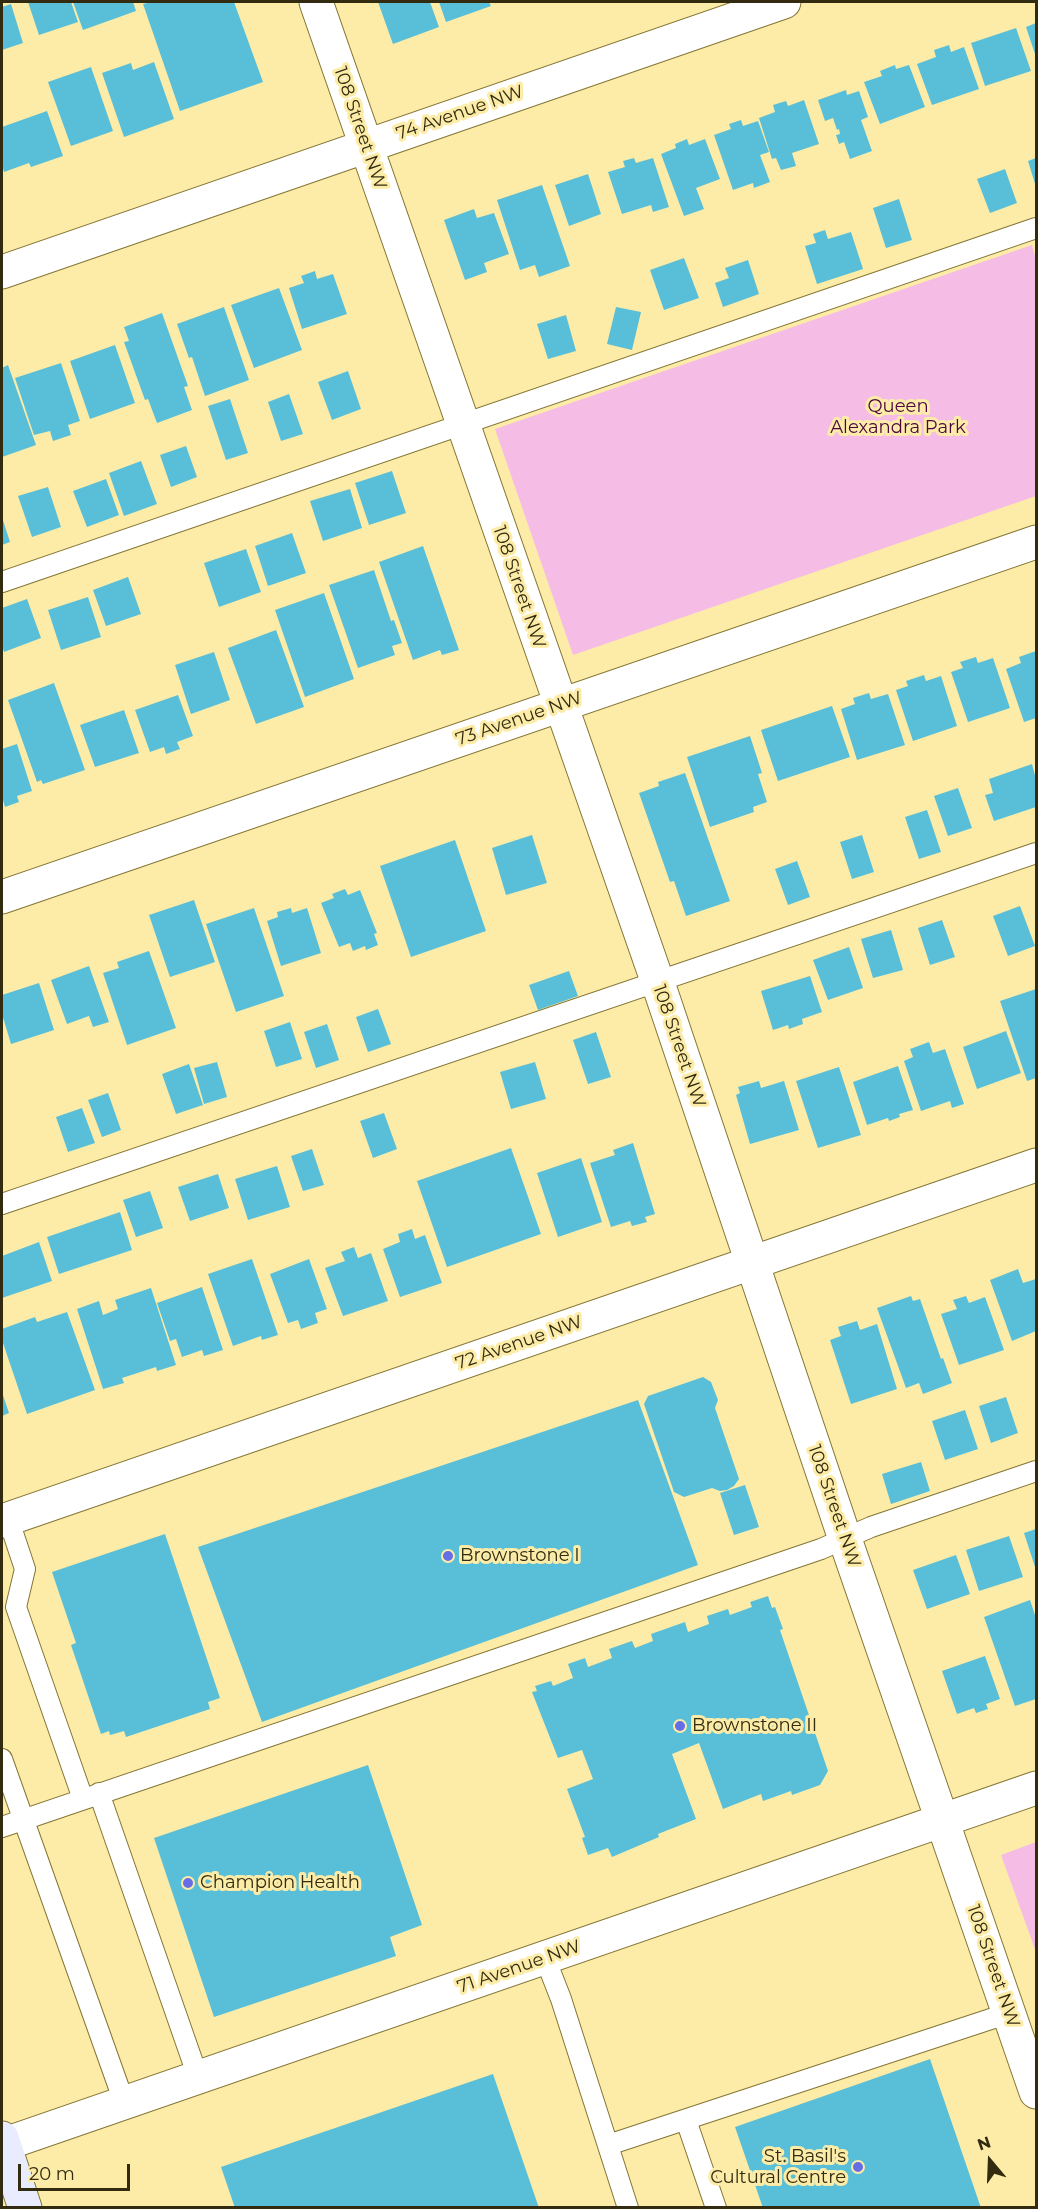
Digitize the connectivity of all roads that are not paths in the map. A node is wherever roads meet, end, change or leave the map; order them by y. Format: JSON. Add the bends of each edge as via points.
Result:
{"nodes":[{"id":1,"x":316,"y":2,"type":"edge"},
{"id":2,"x":784,"y":2,"type":"edge"},
{"id":3,"x":367,"y":145,"type":"junction"},
{"id":4,"x":1036,"y":228,"type":"edge"},
{"id":5,"x":2,"y":272,"type":"edge"},
{"id":6,"x":464,"y":425,"type":"junction"},
{"id":7,"x":1036,"y":542,"type":"edge"},
{"id":8,"x":2,"y":582,"type":"edge"},
{"id":9,"x":560,"y":705,"type":"junction"},
{"id":10,"x":1036,"y":853,"type":"edge"},
{"id":11,"x":2,"y":897,"type":"edge"},
{"id":12,"x":658,"y":983,"type":"junction"},
{"id":13,"x":1036,"y":1165,"type":"edge"},
{"id":14,"x":2,"y":1204,"type":"edge"},
{"id":15,"x":752,"y":1262,"type":"junction"},
{"id":16,"x":1036,"y":1471,"type":"edge"},
{"id":17,"x":5,"y":1520,"type":"edge"},
{"id":18,"x":845,"y":1539,"type":"junction"},
{"id":19,"x":9,"y":1609,"type":"edge"},
{"id":20,"x":2,"y":1759,"type":"edge"},
{"id":21,"x":1036,"y":1788,"type":"edge"},
{"id":22,"x":91,"y":1796,"type":"junction"},
{"id":23,"x":23,"y":1820,"type":"junction"},
{"id":24,"x":942,"y":1820,"type":"junction"},
{"id":25,"x":2,"y":1827,"type":"edge"},
{"id":26,"x":545,"y":1958,"type":"junction"},
{"id":27,"x":1009,"y":2013,"type":"junction"},
{"id":28,"x":198,"y":2077,"type":"junction"},
{"id":29,"x":1036,"y":2092,"type":"edge"},
{"id":30,"x":124,"y":2103,"type":"junction"},
{"id":31,"x":686,"y":2120,"type":"junction"},
{"id":32,"x":2,"y":2142,"type":"edge"},
{"id":33,"x":608,"y":2145,"type":"junction"},
{"id":34,"x":25,"y":2208,"type":"edge"},
{"id":35,"x":628,"y":2208,"type":"edge"},
{"id":36,"x":716,"y":2208,"type":"edge"}],
"edges":[{"from":1,"to":3,"type":"street","name":"108 Street NW"},
{"from":2,"to":3,"type":"street","name":"74 Avenue NW"},
{"from":3,"to":5,"type":"street","name":"74 Avenue NW"},
{"from":3,"to":6,"type":"street","name":"108 Street NW"},
{"from":4,"to":6,"type":"lane"},
{"from":6,"to":8,"type":"lane"},
{"from":6,"to":9,"type":"street","name":"108 Street NW"},
{"from":7,"to":9,"type":"street","name":"73 Avenue NW"},
{"from":9,"to":11,"type":"street","name":"73 Avenue NW"},
{"from":9,"to":12,"type":"street","name":"108 Street NW"},
{"from":10,"to":12,"type":"lane"},
{"from":12,"to":14,"type":"lane"},
{"from":12,"to":15,"type":"street","name":"108 Street NW"},
{"from":13,"to":15,"type":"street","name":"72 Avenue NW"},
{"from":15,"to":17,"type":"street","name":"72 Avenue NW"},
{"from":15,"to":18,"type":"street","name":"108 Street NW"},
{"from":16,"to":18,"type":"lane"},
{"from":17,"to":19,"type":"lane","via":[[25,1569]]},
{"from":18,"to":22,"type":"lane"},
{"from":18,"to":24,"type":"street","name":"108 Street NW"},
{"from":19,"to":22,"type":"lane"},
{"from":20,"to":23,"type":"lane"},
{"from":21,"to":24,"type":"street","name":"71 Avenue NW"},
{"from":22,"to":23,"type":"lane"},
{"from":22,"to":28,"type":"lane"},
{"from":23,"to":25,"type":"lane"},
{"from":23,"to":30,"type":"lane"},
{"from":24,"to":26,"type":"street","name":"71 Avenue NW"},
{"from":24,"to":27,"type":"street","name":"108 Street NW"},
{"from":26,"to":28,"type":"street","name":"71 Avenue NW"},
{"from":26,"to":33,"type":"lane"},
{"from":27,"to":29,"type":"street","name":"108 Street NW"},
{"from":27,"to":31,"type":"lane"},
{"from":28,"to":30,"type":"street","name":"71 Avenue NW"},
{"from":30,"to":32,"type":"street","name":"71 Avenue NW"},
{"from":31,"to":33,"type":"lane"},
{"from":31,"to":36,"type":"lane"},
{"from":32,"to":34,"type":"main road"},
{"from":33,"to":35,"type":"lane"}]}
